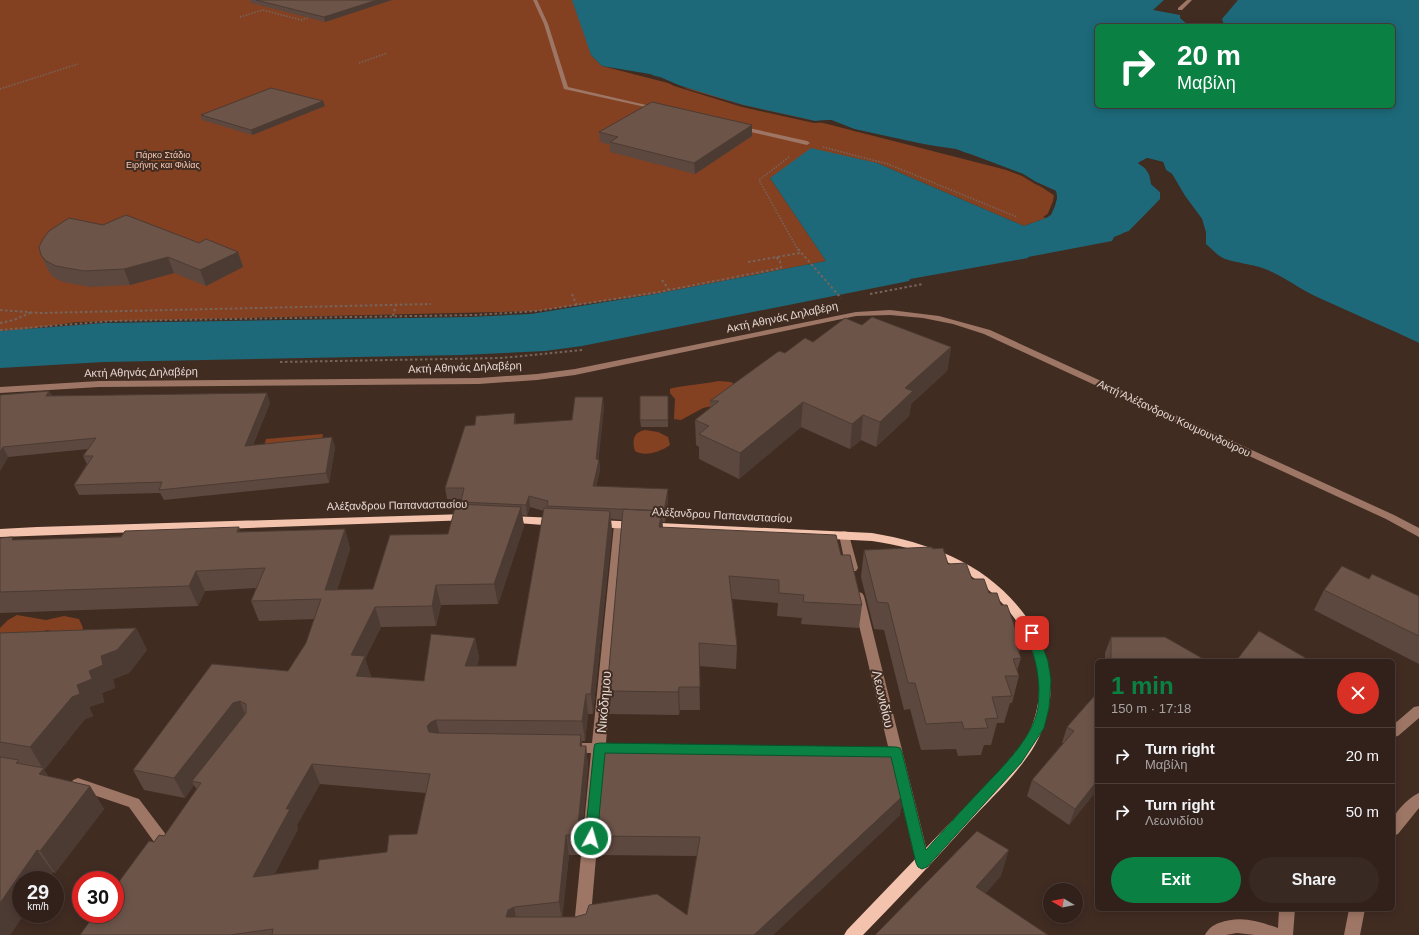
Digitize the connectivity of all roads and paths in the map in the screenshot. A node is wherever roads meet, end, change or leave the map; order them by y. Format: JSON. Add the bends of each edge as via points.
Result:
{"nodes":[{"id":1,"x":535,"y":0,"type":"edge"},
{"id":2,"x":1190,"y":0,"type":"edge"},
{"id":3,"x":1180,"y":9,"type":"dead end"},
{"id":4,"x":308,"y":14,"type":"edge"},
{"id":5,"x":240,"y":17,"type":"dead end"},
{"id":6,"x":387,"y":53,"type":"dead end"},
{"id":7,"x":78,"y":64,"type":"dead end"},
{"id":8,"x":359,"y":64,"type":"dead end"},
{"id":9,"x":0,"y":89,"type":"edge"},
{"id":10,"x":661,"y":110,"type":"edge"},
{"id":11,"x":730,"y":126,"type":"edge"},
{"id":12,"x":807,"y":144,"type":"junction"},
{"id":13,"x":1017,"y":217,"type":"dead end"},
{"id":14,"x":800,"y":253,"type":"junction"},
{"id":15,"x":776,"y":257,"type":"junction"},
{"id":16,"x":748,"y":262,"type":"dead end"},
{"id":17,"x":662,"y":280,"type":"dead end"},
{"id":18,"x":923,"y":284,"type":"dead end"},
{"id":19,"x":669,"y":290,"type":"junction"},
{"id":20,"x":572,"y":294,"type":"dead end"},
{"id":21,"x":864,"y":295,"type":"dead end"},
{"id":22,"x":835,"y":301,"type":"dead end"},
{"id":23,"x":431,"y":304,"type":"dead end"},
{"id":24,"x":396,"y":305,"type":"junction"},
{"id":25,"x":577,"y":306,"type":"junction"},
{"id":26,"x":0,"y":310,"type":"edge"},
{"id":27,"x":32,"y":312,"type":"junction"},
{"id":28,"x":924,"y":315,"type":"joint"},
{"id":29,"x":393,"y":316,"type":"junction"},
{"id":30,"x":0,"y":323,"type":"edge"},
{"id":31,"x":0,"y":330,"type":"edge"},
{"id":32,"x":590,"y":349,"type":"dead end"},
{"id":33,"x":275,"y":362,"type":"dead end"},
{"id":34,"x":0,"y":390,"type":"edge"},
{"id":35,"x":474,"y":518,"type":"edge"},
{"id":36,"x":496,"y":519,"type":"edge"},
{"id":37,"x":564,"y":522,"type":"edge"},
{"id":38,"x":588,"y":524,"type":"edge"},
{"id":39,"x":619,"y":525,"type":"junction"},
{"id":40,"x":0,"y":533,"type":"edge"},
{"id":41,"x":1419,"y":533,"type":"edge"},
{"id":42,"x":844,"y":535,"type":"junction"},
{"id":43,"x":1419,"y":711,"type":"edge"},
{"id":44,"x":1395,"y":730,"type":"edge"},
{"id":45,"x":560,"y":748,"type":"edge"},
{"id":46,"x":600,"y":748,"type":"junction"},
{"id":47,"x":615,"y":748,"type":"edge"},
{"id":48,"x":880,"y":752,"type":"edge"},
{"id":49,"x":896,"y":752,"type":"junction"},
{"id":50,"x":65,"y":781,"type":"edge"},
{"id":51,"x":1419,"y":799,"type":"edge"},
{"id":52,"x":1395,"y":827,"type":"edge"},
{"id":53,"x":172,"y":829,"type":"edge"},
{"id":54,"x":162,"y":842,"type":"junction"},
{"id":55,"x":153,"y":854,"type":"edge"},
{"id":56,"x":922,"y":863,"type":"junction"},
{"id":57,"x":1287,"y":911,"type":"edge"},
{"id":58,"x":1356,"y":911,"type":"edge"},
{"id":59,"x":567,"y":929,"type":"edge"},
{"id":60,"x":852,"y":935,"type":"edge"},
{"id":61,"x":1214,"y":935,"type":"edge"},
{"id":62,"x":1278,"y":935,"type":"edge"},
{"id":63,"x":1285,"y":935,"type":"edge"},
{"id":64,"x":1352,"y":935,"type":"edge"}],
"edges":[{"from":1,"to":10,"type":"street","via":[[546,24],[566,88]]},
{"from":2,"to":3,"type":"street"},
{"from":4,"to":5,"type":"path","via":[[315,15],[301,20],[263,10]]},
{"from":6,"to":8,"type":"path"},
{"from":7,"to":9,"type":"path"},
{"from":11,"to":12,"type":"street"},
{"from":12,"to":13,"type":"path","via":[[888,164]]},
{"from":12,"to":14,"type":"path","via":[[758,180]]},
{"from":14,"to":15,"type":"path"},
{"from":14,"to":22,"type":"path","via":[[842,299]]},
{"from":15,"to":16,"type":"path"},
{"from":15,"to":19,"type":"path","via":[[781,268]]},
{"from":17,"to":19,"type":"path"},
{"from":18,"to":21,"type":"path"},
{"from":19,"to":25,"type":"path"},
{"from":20,"to":25,"type":"path"},
{"from":23,"to":24,"type":"path"},
{"from":24,"to":27,"type":"path"},
{"from":24,"to":29,"type":"path"},
{"from":25,"to":29,"type":"path","via":[[508,314]]},
{"from":26,"to":27,"type":"path"},
{"from":27,"to":30,"type":"path"},
{"from":28,"to":34,"type":"street","name":"Ακτή Αθηνάς Δηλαβέρη","via":[[887,312],[856,314],[624,362],[537,377],[479,381],[99,384]]},
{"from":28,"to":41,"type":"street","name":"Ακτή Αλέξανδρου Κουμουνδούρου","via":[[993,334],[1390,517]]},
{"from":29,"to":31,"type":"path","via":[[105,321]]},
{"from":32,"to":33,"type":"path","via":[[501,358]]},
{"from":35,"to":40,"type":"main road","name":"Αλέξανδρου Παπαναστασίου"},
{"from":36,"to":37,"type":"main road"},
{"from":38,"to":39,"type":"main road","name":"Αλέξανδρου Παπαναστασίου"},
{"from":39,"to":42,"type":"main road","name":"Αλέξανδρου Παπαναστασίου"},
{"from":39,"to":46,"type":"street","name":"Νικόδημου"},
{"from":42,"to":49,"type":"street","name":"Λεωνιδίου"},
{"from":42,"to":56,"type":"main road","name":"Αλέξανδρου Παπαναστασίου","via":[[904,542],[941,555],[970,570],[1000,593],[1021,616],[1036,642],[1042,661],[1045,699],[1041,718],[1033,736],[1016,759]]},
{"from":43,"to":44,"type":"street"},
{"from":45,"to":46,"type":"street"},
{"from":46,"to":47,"type":"street"},
{"from":46,"to":59,"type":"street","name":"Νικόδημου","via":[[582,927]]},
{"from":48,"to":49,"type":"street"},
{"from":49,"to":56,"type":"street","name":"Λεωνιδίου"},
{"from":50,"to":54,"type":"street","via":[[134,803]]},
{"from":51,"to":52,"type":"street"},
{"from":53,"to":54,"type":"street"},
{"from":54,"to":55,"type":"street"},
{"from":56,"to":60,"type":"main road","name":"Αλέξανδρου Παπαναστασίου"},
{"from":57,"to":63,"type":"street"},
{"from":58,"to":64,"type":"street"},
{"from":61,"to":62,"type":"street","via":[[1220,929],[1233,924],[1250,926]]}]}
